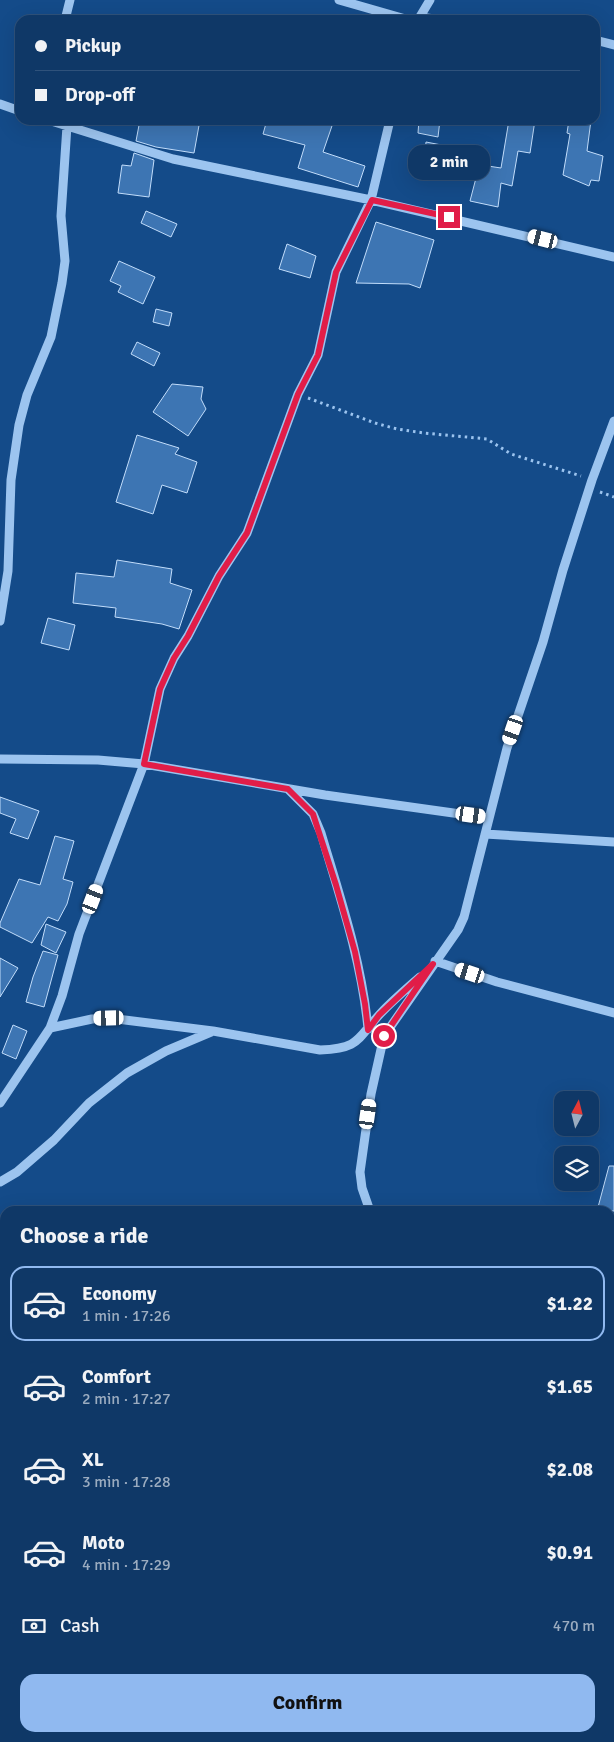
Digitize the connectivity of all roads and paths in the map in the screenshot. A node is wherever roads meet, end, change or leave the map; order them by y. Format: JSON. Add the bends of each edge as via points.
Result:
{"nodes":[{"id":1,"x":70,"y":0,"type":"edge"},
{"id":2,"x":339,"y":0,"type":"edge"},
{"id":3,"x":430,"y":0,"type":"edge"},
{"id":4,"x":66,"y":15,"type":"edge"},
{"id":5,"x":391,"y":15,"type":"edge"},
{"id":6,"x":421,"y":15,"type":"edge"},
{"id":7,"x":600,"y":41,"type":"edge"},
{"id":8,"x":614,"y":45,"type":"edge"},
{"id":9,"x":0,"y":104,"type":"edge"},
{"id":10,"x":15,"y":108,"type":"edge"},
{"id":11,"x":64,"y":125,"type":"edge"},
{"id":12,"x":389,"y":125,"type":"edge"},
{"id":13,"x":67,"y":126,"type":"junction"},
{"id":14,"x":372,"y":200,"type":"junction"},
{"id":15,"x":614,"y":257,"type":"edge"},
{"id":16,"x":298,"y":394,"type":"junction"},
{"id":17,"x":614,"y":421,"type":"edge"},
{"id":18,"x":592,"y":480,"type":"junction"},
{"id":19,"x":0,"y":524,"type":"edge"},
{"id":20,"x":11,"y":527,"type":"junction"},
{"id":21,"x":0,"y":621,"type":"edge"},
{"id":22,"x":0,"y":759,"type":"edge"},
{"id":23,"x":144,"y":764,"type":"junction"},
{"id":24,"x":288,"y":789,"type":"junction"},
{"id":25,"x":489,"y":818,"type":"junction"},
{"id":26,"x":485,"y":834,"type":"junction"},
{"id":27,"x":614,"y":842,"type":"edge"},
{"id":28,"x":434,"y":963,"type":"junction"},
{"id":29,"x":614,"y":1013,"type":"edge"},
{"id":30,"x":50,"y":1028,"type":"junction"},
{"id":31,"x":368,"y":1030,"type":"junction"},
{"id":32,"x":213,"y":1031,"type":"junction"},
{"id":33,"x":0,"y":1103,"type":"edge"},
{"id":34,"x":0,"y":1182,"type":"edge"},
{"id":35,"x":368,"y":1206,"type":"edge"}],
"edges":[{"from":1,"to":4,"type":"street"},
{"from":2,"to":5,"type":"street"},
{"from":3,"to":6,"type":"street"},
{"from":7,"to":8,"type":"street"},
{"from":9,"to":10,"type":"street"},
{"from":11,"to":13,"type":"street"},
{"from":12,"to":14,"type":"street"},
{"from":13,"to":14,"type":"street","via":[[173,159]]},
{"from":13,"to":20,"type":"street","via":[[61,216],[65,261],[62,283],[51,337],[27,395],[19,425],[11,480]]},
{"from":14,"to":15,"type":"street"},
{"from":14,"to":16,"type":"street","via":[[336,272],[318,355]]},
{"from":16,"to":18,"type":"path","via":[[375,424],[424,434],[487,439],[512,454]]},
{"from":16,"to":23,"type":"street","via":[[247,533],[219,576],[160,689]]},
{"from":17,"to":18,"type":"street"},
{"from":18,"to":25,"type":"street","via":[[507,748]]},
{"from":19,"to":20,"type":"street"},
{"from":20,"to":21,"type":"street"},
{"from":22,"to":23,"type":"street"},
{"from":23,"to":24,"type":"street"},
{"from":23,"to":30,"type":"street","via":[[80,934]]},
{"from":24,"to":25,"type":"street"},
{"from":24,"to":31,"type":"street","via":[[313,814],[320,833],[355,952]]},
{"from":25,"to":26,"type":"street"},
{"from":26,"to":27,"type":"street"},
{"from":26,"to":28,"type":"street","via":[[464,917]]},
{"from":28,"to":29,"type":"street"},
{"from":28,"to":31,"type":"street","via":[[379,1015]]},
{"from":28,"to":35,"type":"street","via":[[384,1036],[371,1094],[360,1172]]},
{"from":30,"to":32,"type":"street","via":[[109,1018]]},
{"from":30,"to":33,"type":"street"},
{"from":31,"to":32,"type":"street","via":[[360,1040],[350,1045],[320,1050]]},
{"from":32,"to":34,"type":"street","via":[[166,1051],[127,1073],[89,1103],[17,1172]]}]}
